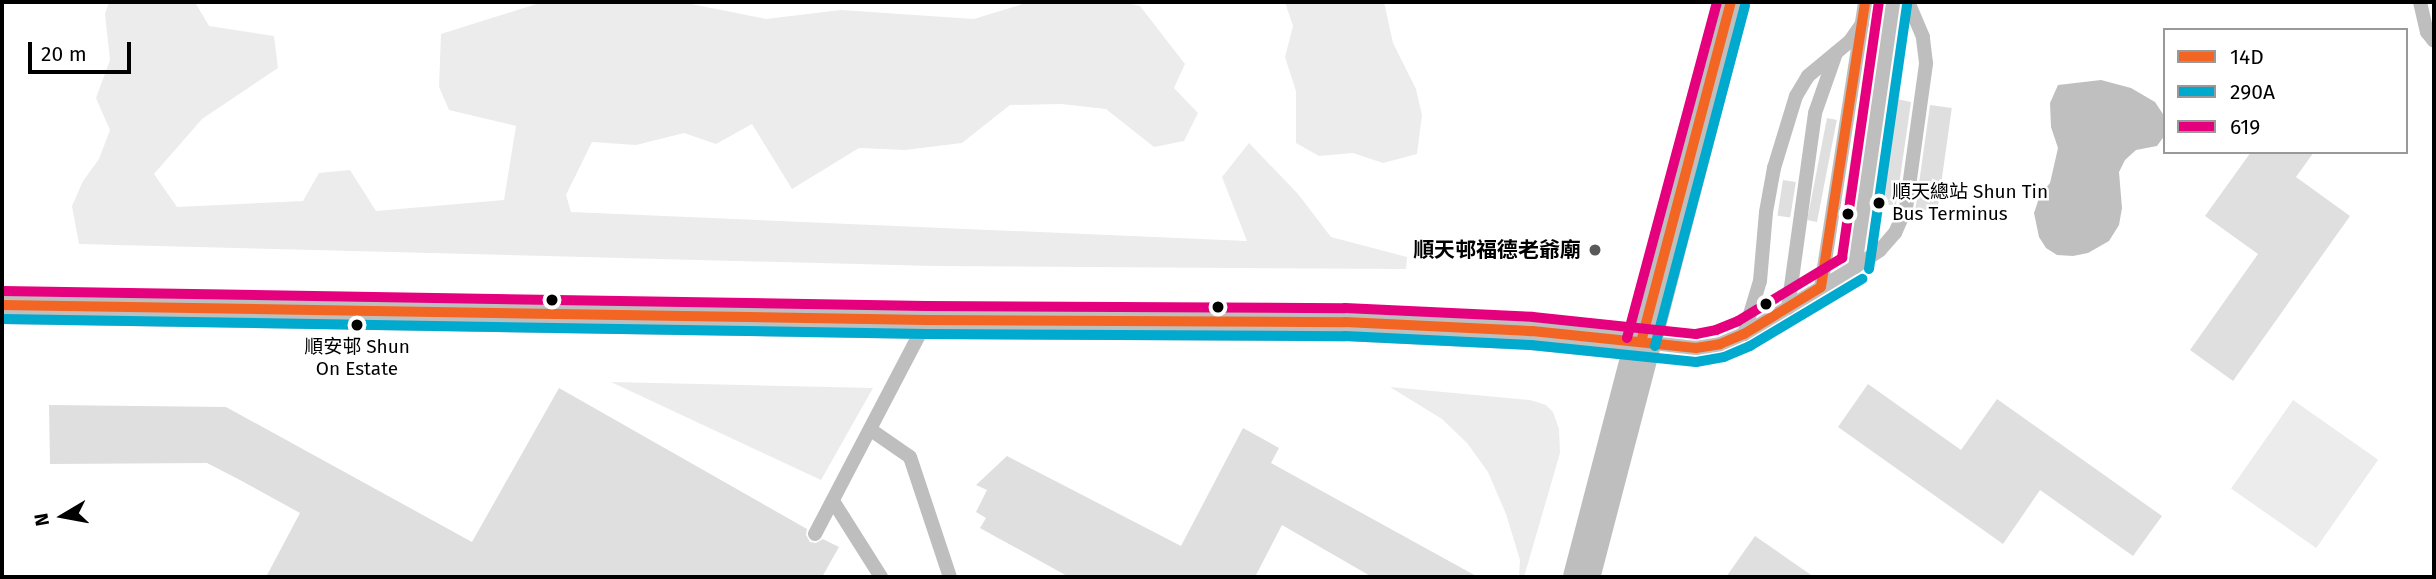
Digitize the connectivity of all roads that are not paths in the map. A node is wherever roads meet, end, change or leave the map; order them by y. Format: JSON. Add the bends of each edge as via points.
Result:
{"nodes":[{"id":1,"x":1731,"y":2,"type":"edge"},
{"id":2,"x":1865,"y":2,"type":"edge"},
{"id":3,"x":1893,"y":2,"type":"edge"},
{"id":4,"x":1908,"y":2,"type":"edge"},
{"id":5,"x":2420,"y":2,"type":"edge"},
{"id":6,"x":1862,"y":24,"type":"junction"},
{"id":7,"x":2434,"y":41,"type":"edge"},
{"id":8,"x":1836,"y":52,"type":"junction"},
{"id":9,"x":1855,"y":267,"type":"junction"},
{"id":10,"x":1821,"y":287,"type":"junction"},
{"id":11,"x":2,"y":305,"type":"edge"},
{"id":12,"x":1788,"y":308,"type":"junction"},
{"id":13,"x":927,"y":320,"type":"junction"},
{"id":14,"x":1744,"y":334,"type":"junction"},
{"id":15,"x":1641,"y":342,"type":"junction"},
{"id":16,"x":871,"y":430,"type":"junction"},
{"id":17,"x":833,"y":501,"type":"junction"},
{"id":18,"x":815,"y":534,"type":"dead end"},
{"id":19,"x":881,"y":577,"type":"edge"},
{"id":20,"x":950,"y":577,"type":"edge"},
{"id":21,"x":1581,"y":577,"type":"edge"}],
"edges":[{"from":1,"to":15,"type":"street"},
{"from":2,"to":6,"type":"lane"},
{"from":3,"to":9,"type":"lane"},
{"from":4,"to":9,"type":"lane","via":[[1923,37],[1926,63],[1906,208],[1895,233]]},
{"from":5,"to":7,"type":"lane","via":[[2427,32]]},
{"from":6,"to":8,"type":"lane"},
{"from":6,"to":10,"type":"lane"},
{"from":8,"to":12,"type":"lane","via":[[1815,113]]},
{"from":8,"to":14,"type":"lane","via":[[1808,76],[1786,124],[1766,212],[1760,281]]},
{"from":9,"to":10,"type":"lane"},
{"from":10,"to":12,"type":"lane"},
{"from":11,"to":13,"type":"street"},
{"from":12,"to":14,"type":"lane"},
{"from":13,"to":15,"type":"street","via":[[1345,322],[1532,331]]},
{"from":13,"to":16,"type":"lane"},
{"from":14,"to":15,"type":"lane","via":[[1696,348]]},
{"from":15,"to":21,"type":"street"},
{"from":16,"to":17,"type":"lane"},
{"from":16,"to":20,"type":"lane","via":[[910,457]]},
{"from":17,"to":18,"type":"lane"},
{"from":17,"to":19,"type":"lane"}]}
